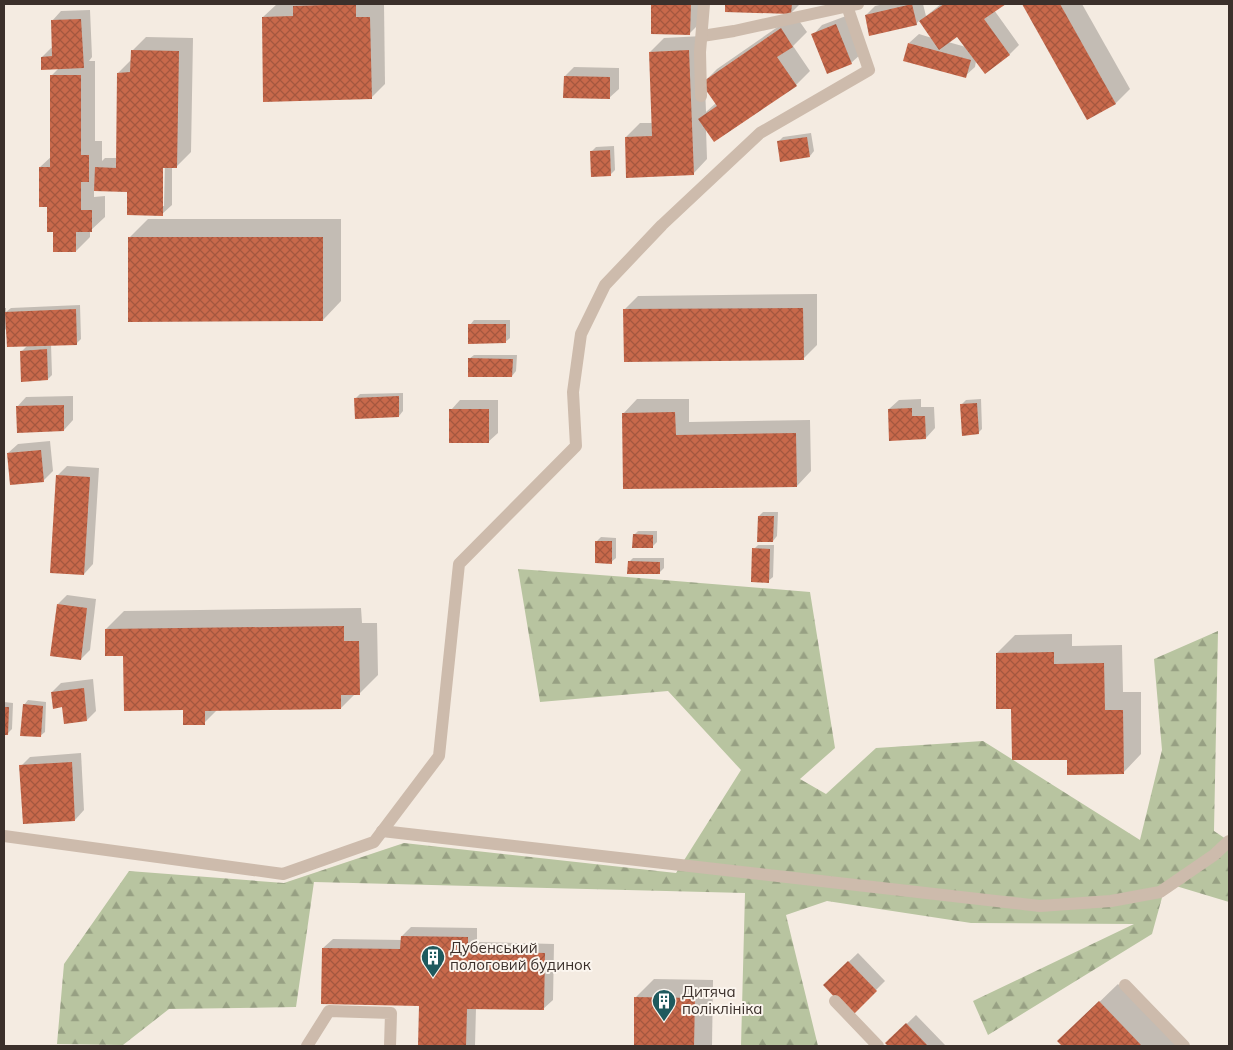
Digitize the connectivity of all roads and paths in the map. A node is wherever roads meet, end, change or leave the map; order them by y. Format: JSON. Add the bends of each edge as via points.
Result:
{"nodes":[{"id":1,"x":704,"y":4,"type":"edge"},
{"id":2,"x":852,"y":5,"type":"edge"},
{"id":3,"x":702,"y":36,"type":"junction"},
{"id":4,"x":701,"y":96,"type":"dead end"},
{"id":5,"x":382,"y":831,"type":"junction"},
{"id":6,"x":4,"y":836,"type":"edge"},
{"id":7,"x":1229,"y":841,"type":"edge"},
{"id":8,"x":1125,"y":985,"type":"dead end"},
{"id":9,"x":835,"y":1001,"type":"dead end"},
{"id":10,"x":307,"y":1046,"type":"edge"},
{"id":11,"x":390,"y":1046,"type":"edge"},
{"id":12,"x":878,"y":1046,"type":"edge"},
{"id":13,"x":1184,"y":1046,"type":"edge"}],
"edges":[{"from":1,"to":3,"type":"street"},
{"from":2,"to":3,"type":"street"},
{"from":2,"to":5,"type":"street","via":[[869,70],[760,133],[662,225],[605,285],[581,334],[573,392],[576,446],[458,564],[439,756]]},
{"from":3,"to":4,"type":"street"},
{"from":5,"to":6,"type":"street","via":[[374,842],[283,874]]},
{"from":5,"to":7,"type":"street","via":[[1040,906],[1111,901],[1160,892]]},
{"from":8,"to":13,"type":"street"},
{"from":9,"to":12,"type":"street"},
{"from":10,"to":11,"type":"street","via":[[329,1011],[391,1013]]}]}
